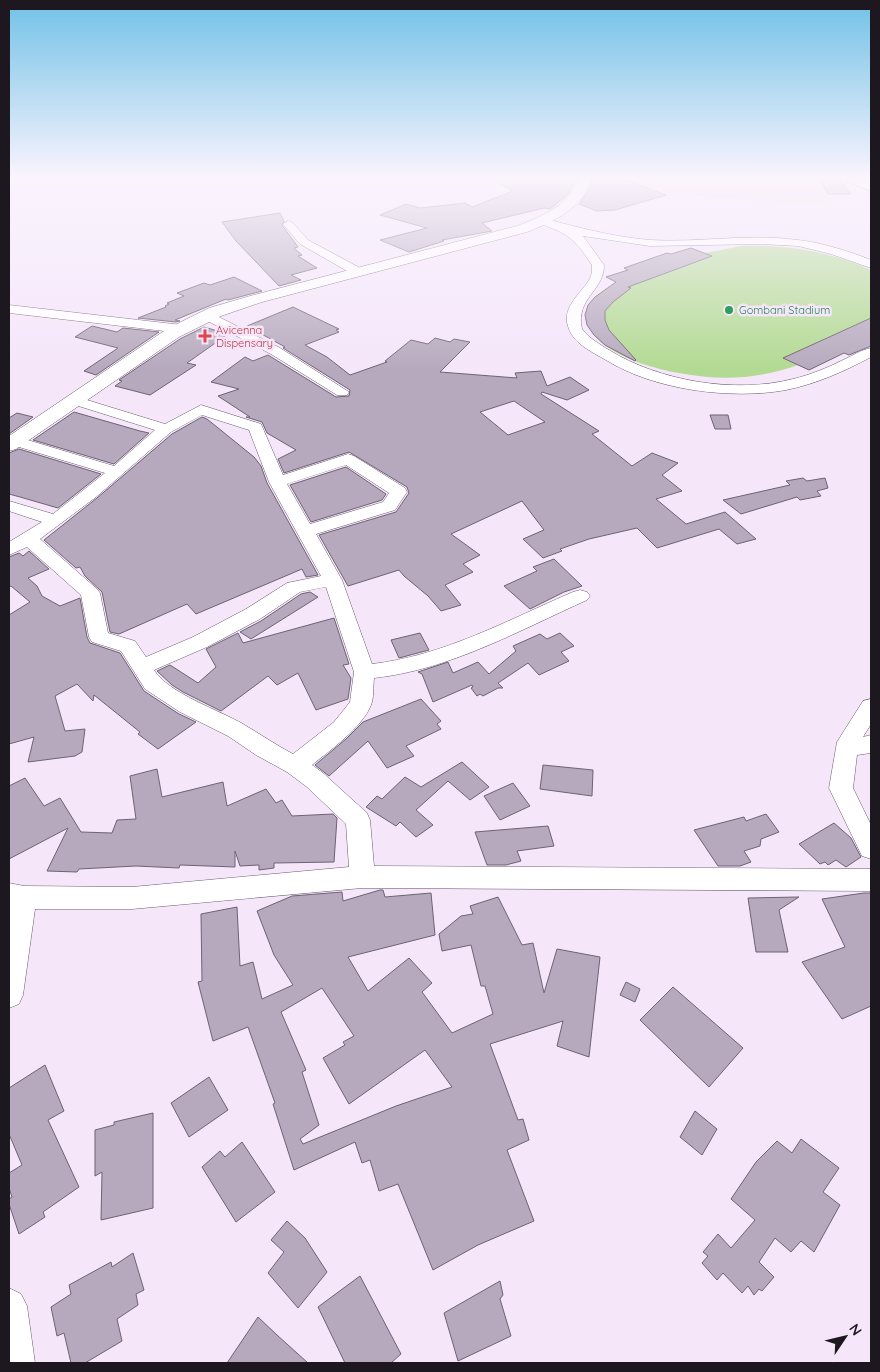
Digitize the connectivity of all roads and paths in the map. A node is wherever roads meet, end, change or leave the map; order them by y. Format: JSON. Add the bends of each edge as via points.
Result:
{"nodes":[{"id":1,"x":304,"y":242,"type":"edge"},
{"id":2,"x":473,"y":242,"type":"edge"},
{"id":3,"x":583,"y":242,"type":"edge"},
{"id":4,"x":641,"y":242,"type":"edge"},
{"id":5,"x":704,"y":242,"type":"edge"},
{"id":6,"x":774,"y":242,"type":"edge"},
{"id":7,"x":871,"y":264,"type":"edge"},
{"id":8,"x":358,"y":272,"type":"junction"},
{"id":9,"x":9,"y":309,"type":"edge"},
{"id":10,"x":207,"y":315,"type":"junction"},
{"id":11,"x":182,"y":329,"type":"junction"},
{"id":12,"x":871,"y":352,"type":"edge"},
{"id":13,"x":342,"y":392,"type":"dead end"},
{"id":14,"x":74,"y":400,"type":"junction"},
{"id":15,"x":166,"y":429,"type":"junction"},
{"id":16,"x":12,"y":443,"type":"edge"},
{"id":17,"x":114,"y":472,"type":"junction"},
{"id":18,"x":276,"y":482,"type":"junction"},
{"id":19,"x":9,"y":506,"type":"edge"},
{"id":20,"x":56,"y":520,"type":"junction"},
{"id":21,"x":304,"y":532,"type":"junction"},
{"id":22,"x":29,"y":539,"type":"junction"},
{"id":23,"x":9,"y":550,"type":"edge"},
{"id":24,"x":333,"y":580,"type":"junction"},
{"id":25,"x":580,"y":596,"type":"dead end"},
{"id":26,"x":142,"y":667,"type":"junction"},
{"id":27,"x":364,"y":672,"type":"junction"},
{"id":28,"x":871,"y":707,"type":"edge"},
{"id":29,"x":871,"y":744,"type":"edge"},
{"id":30,"x":847,"y":748,"type":"junction"},
{"id":31,"x":295,"y":766,"type":"junction"},
{"id":32,"x":871,"y":850,"type":"edge"},
{"id":33,"x":362,"y":877,"type":"junction"},
{"id":34,"x":871,"y":880,"type":"edge"},
{"id":35,"x":16,"y":896,"type":"edge"},
{"id":36,"x":9,"y":995,"type":"edge"},
{"id":37,"x":9,"y":1311,"type":"edge"},
{"id":38,"x":17,"y":1363,"type":"edge"}],
"edges":[{"from":1,"to":8,"type":"street"},
{"from":2,"to":8,"type":"main road"},
{"from":3,"to":12,"type":"street","via":[[598,264],[596,280],[582,294],[573,310],[575,330],[610,358],[638,372],[723,388],[776,387],[813,377]]},
{"from":4,"to":5,"type":"street"},
{"from":6,"to":7,"type":"street","via":[[844,254]]},
{"from":8,"to":10,"type":"main road"},
{"from":9,"to":11,"type":"street"},
{"from":10,"to":11,"type":"main road"},
{"from":10,"to":13,"type":"street","via":[[284,355]]},
{"from":11,"to":14,"type":"main road"},
{"from":14,"to":15,"type":"street"},
{"from":14,"to":16,"type":"main road"},
{"from":15,"to":17,"type":"street"},
{"from":15,"to":18,"type":"street","via":[[201,410],[256,427]]},
{"from":16,"to":17,"type":"street"},
{"from":17,"to":20,"type":"street"},
{"from":18,"to":21,"type":"street"},
{"from":18,"to":21,"type":"street","via":[[348,459],[399,492],[389,506]]},
{"from":19,"to":20,"type":"street"},
{"from":20,"to":22,"type":"street"},
{"from":21,"to":24,"type":"street"},
{"from":22,"to":23,"type":"street"},
{"from":22,"to":26,"type":"street","via":[[90,593],[99,637],[128,646]]},
{"from":24,"to":26,"type":"street","via":[[294,587],[253,614],[200,642]]},
{"from":24,"to":27,"type":"street"},
{"from":25,"to":27,"type":"street","via":[[445,654],[400,668]]},
{"from":26,"to":31,"type":"street","via":[[152,684]]},
{"from":27,"to":31,"type":"street","via":[[361,704],[342,728]]},
{"from":28,"to":30,"type":"street"},
{"from":29,"to":30,"type":"street"},
{"from":30,"to":32,"type":"street","via":[[842,788]]},
{"from":31,"to":33,"type":"street","via":[[358,820]]},
{"from":33,"to":34,"type":"street"},
{"from":33,"to":35,"type":"street","via":[[132,898]]},
{"from":35,"to":36,"type":"street"},
{"from":37,"to":38,"type":"street"}]}
